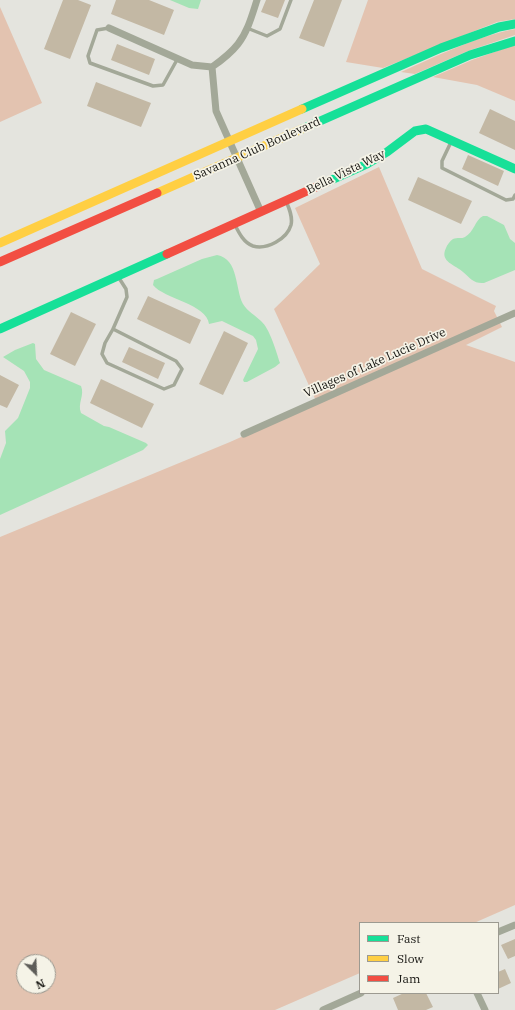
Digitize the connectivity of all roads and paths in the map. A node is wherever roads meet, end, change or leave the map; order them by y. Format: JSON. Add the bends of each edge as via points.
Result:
{"nodes":[{"id":1,"x":257,"y":0,"type":"edge"},
{"id":2,"x":291,"y":0,"type":"edge"},
{"id":3,"x":515,"y":24,"type":"edge"},
{"id":4,"x":109,"y":28,"type":"joint"},
{"id":5,"x":247,"y":28,"type":"junction"},
{"id":6,"x":515,"y":41,"type":"edge"},
{"id":7,"x":178,"y":58,"type":"junction"},
{"id":8,"x":212,"y":67,"type":"junction"},
{"id":9,"x":452,"y":141,"type":"junction"},
{"id":10,"x":230,"y":142,"type":"junction"},
{"id":11,"x":237,"y":157,"type":"junction"},
{"id":12,"x":515,"y":169,"type":"edge"},
{"id":13,"x":515,"y":195,"type":"edge"},
{"id":14,"x":286,"y":201,"type":"junction"},
{"id":15,"x":261,"y":212,"type":"junction"},
{"id":16,"x":235,"y":224,"type":"junction"},
{"id":17,"x":0,"y":243,"type":"edge"},
{"id":18,"x":0,"y":262,"type":"edge"},
{"id":19,"x":118,"y":277,"type":"junction"},
{"id":20,"x":515,"y":313,"type":"edge"},
{"id":21,"x":0,"y":329,"type":"edge"},
{"id":22,"x":113,"y":329,"type":"junction"},
{"id":23,"x":244,"y":434,"type":"dead end"},
{"id":24,"x":515,"y":925,"type":"edge"},
{"id":25,"x":499,"y":932,"type":"edge"},
{"id":26,"x":359,"y":993,"type":"edge"},
{"id":27,"x":477,"y":994,"type":"edge"},
{"id":28,"x":323,"y":1010,"type":"edge"},
{"id":29,"x":485,"y":1010,"type":"edge"}],
"edges":[{"from":1,"to":5,"type":"street"},
{"from":2,"to":5,"type":"lane","via":[[280,29],[267,36]]},
{"from":3,"to":10,"type":"street","name":"Savanna Club Boulevard","via":[[499,27],[441,48]]},
{"from":4,"to":7,"type":"street"},
{"from":4,"to":7,"type":"lane","via":[[97,30],[88,56],[90,63],[153,86],[163,85]]},
{"from":5,"to":8,"type":"street","via":[[239,43]]},
{"from":6,"to":11,"type":"street","name":"Savanna Club Boulevard","via":[[470,55]]},
{"from":7,"to":8,"type":"street","via":[[192,65]]},
{"from":8,"to":10,"type":"street","via":[[216,111]]},
{"from":9,"to":12,"type":"street","name":"Bella Vista Way"},
{"from":9,"to":13,"type":"lane","via":[[442,161],[442,168],[506,200],[513,199]]},
{"from":9,"to":14,"type":"street","name":"Bella Vista Way","via":[[426,129],[415,131],[367,164]]},
{"from":10,"to":11,"type":"street"},
{"from":10,"to":17,"type":"street","name":"Savanna Club Boulevard"},
{"from":11,"to":15,"type":"street"},
{"from":11,"to":18,"type":"street","name":"Savanna Club Boulevard"},
{"from":14,"to":15,"type":"street","name":"Bella Vista Way"},
{"from":14,"to":16,"type":"lane","via":[[291,224],[286,235],[275,242],[253,246],[244,240]]},
{"from":15,"to":16,"type":"street","name":"Bella Vista Way"},
{"from":16,"to":19,"type":"street","name":"Bella Vista Way"},
{"from":19,"to":21,"type":"street","name":"Bella Vista Way"},
{"from":19,"to":22,"type":"lane","via":[[126,289],[127,297]]},
{"from":20,"to":23,"type":"street","name":"Villages of Lake Lucie Drive"},
{"from":22,"to":22,"type":"lane","via":[[102,354],[107,363],[164,389],[174,385],[182,369],[176,361]]},
{"from":24,"to":25,"type":"street"},
{"from":26,"to":28,"type":"street"},
{"from":27,"to":29,"type":"street"}]}
